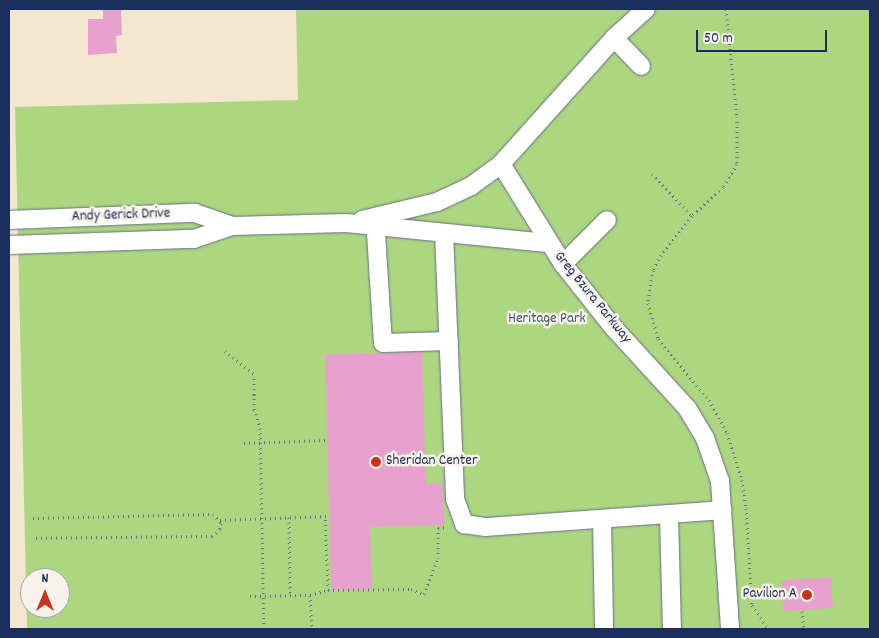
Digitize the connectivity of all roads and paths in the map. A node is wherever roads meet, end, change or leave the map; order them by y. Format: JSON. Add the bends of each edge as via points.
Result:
{"nodes":[{"id":1,"x":646,"y":9,"type":"edge"},
{"id":2,"x":726,"y":9,"type":"edge"},
{"id":3,"x":614,"y":38,"type":"junction"},
{"id":4,"x":641,"y":66,"type":"dead end"},
{"id":5,"x":501,"y":164,"type":"junction"},
{"id":6,"x":652,"y":174,"type":"dead end"},
{"id":7,"x":692,"y":216,"type":"junction"},
{"id":8,"x":9,"y":220,"type":"edge"},
{"id":9,"x":607,"y":220,"type":"dead end"},
{"id":10,"x":376,"y":222,"type":"junction"},
{"id":11,"x":232,"y":226,"type":"junction"},
{"id":12,"x":444,"y":233,"type":"junction"},
{"id":13,"x":547,"y":243,"type":"junction"},
{"id":14,"x":9,"y":245,"type":"edge"},
{"id":15,"x":563,"y":264,"type":"junction"},
{"id":16,"x":449,"y":341,"type":"junction"},
{"id":17,"x":225,"y":352,"type":"dead end"},
{"id":18,"x":327,"y":440,"type":"dead end"},
{"id":19,"x":260,"y":442,"type":"junction"},
{"id":20,"x":244,"y":443,"type":"dead end"},
{"id":21,"x":722,"y":510,"type":"junction"},
{"id":22,"x":669,"y":516,"type":"junction"},
{"id":23,"x":262,"y":517,"type":"junction"},
{"id":24,"x":289,"y":517,"type":"junction"},
{"id":25,"x":33,"y":518,"type":"dead end"},
{"id":26,"x":220,"y":520,"type":"junction"},
{"id":27,"x":602,"y":520,"type":"junction"},
{"id":28,"x":464,"y":524,"type":"junction"},
{"id":29,"x":33,"y":538,"type":"dead end"},
{"id":30,"x":328,"y":590,"type":"junction"},
{"id":31,"x":310,"y":595,"type":"junction"},
{"id":32,"x":250,"y":596,"type":"dead end"},
{"id":33,"x":264,"y":596,"type":"junction"},
{"id":34,"x":290,"y":596,"type":"junction"},
{"id":35,"x":802,"y":611,"type":"dead end"},
{"id":36,"x":264,"y":629,"type":"edge"},
{"id":37,"x":312,"y":629,"type":"edge"},
{"id":38,"x":604,"y":629,"type":"edge"},
{"id":39,"x":672,"y":629,"type":"edge"},
{"id":40,"x":730,"y":629,"type":"edge"},
{"id":41,"x":768,"y":629,"type":"edge"},
{"id":42,"x":804,"y":629,"type":"edge"}],
"edges":[{"from":1,"to":3,"type":"street"},
{"from":2,"to":7,"type":"path","via":[[737,116],[737,164],[723,187]]},
{"from":3,"to":4,"type":"street"},
{"from":3,"to":5,"type":"street"},
{"from":5,"to":10,"type":"street","name":"Andy Gerick Drive","via":[[455,196]]},
{"from":5,"to":13,"type":"street","name":"Greg Bzura Parkway"},
{"from":6,"to":7,"type":"path"},
{"from":7,"to":41,"type":"path","via":[[653,270],[649,286],[651,323],[668,354],[709,400],[727,433],[742,480],[752,605]]},
{"from":8,"to":11,"type":"street","name":"Andy Gerick Drive","via":[[195,213]]},
{"from":9,"to":15,"type":"street"},
{"from":10,"to":11,"type":"street","name":"Andy Gerick Drive"},
{"from":10,"to":12,"type":"street","name":"Andy Gerick Drive"},
{"from":10,"to":16,"type":"street","via":[[382,343]]},
{"from":11,"to":14,"type":"street","name":"Andy Gerick Drive","via":[[194,239]]},
{"from":12,"to":13,"type":"street","name":"Andy Gerick Drive"},
{"from":12,"to":16,"type":"street"},
{"from":13,"to":15,"type":"street","name":"Greg Bzura Parkway"},
{"from":15,"to":21,"type":"street","name":"Greg Bzura Parkway","via":[[613,327],[687,408],[712,456],[720,481]]},
{"from":16,"to":28,"type":"street","via":[[456,499]]},
{"from":17,"to":19,"type":"path","via":[[254,370],[254,409]]},
{"from":18,"to":19,"type":"path"},
{"from":19,"to":20,"type":"path"},
{"from":19,"to":23,"type":"path"},
{"from":21,"to":22,"type":"street"},
{"from":21,"to":40,"type":"street","name":"Greg Bzura Parkway"},
{"from":22,"to":27,"type":"street"},
{"from":22,"to":39,"type":"street"},
{"from":23,"to":24,"type":"path"},
{"from":23,"to":26,"type":"path"},
{"from":23,"to":33,"type":"path"},
{"from":24,"to":30,"type":"path","via":[[327,516]]},
{"from":24,"to":34,"type":"path"},
{"from":25,"to":26,"type":"path","via":[[213,514]]},
{"from":26,"to":29,"type":"path","via":[[220,529],[212,536]]},
{"from":27,"to":28,"type":"street","via":[[486,527]]},
{"from":27,"to":38,"type":"street"},
{"from":28,"to":30,"type":"path","via":[[438,528],[438,558],[424,594],[405,589]]},
{"from":30,"to":31,"type":"path"},
{"from":31,"to":34,"type":"path"},
{"from":31,"to":37,"type":"path"},
{"from":32,"to":33,"type":"path"},
{"from":33,"to":34,"type":"path"},
{"from":33,"to":36,"type":"path"},
{"from":35,"to":42,"type":"path"}]}
